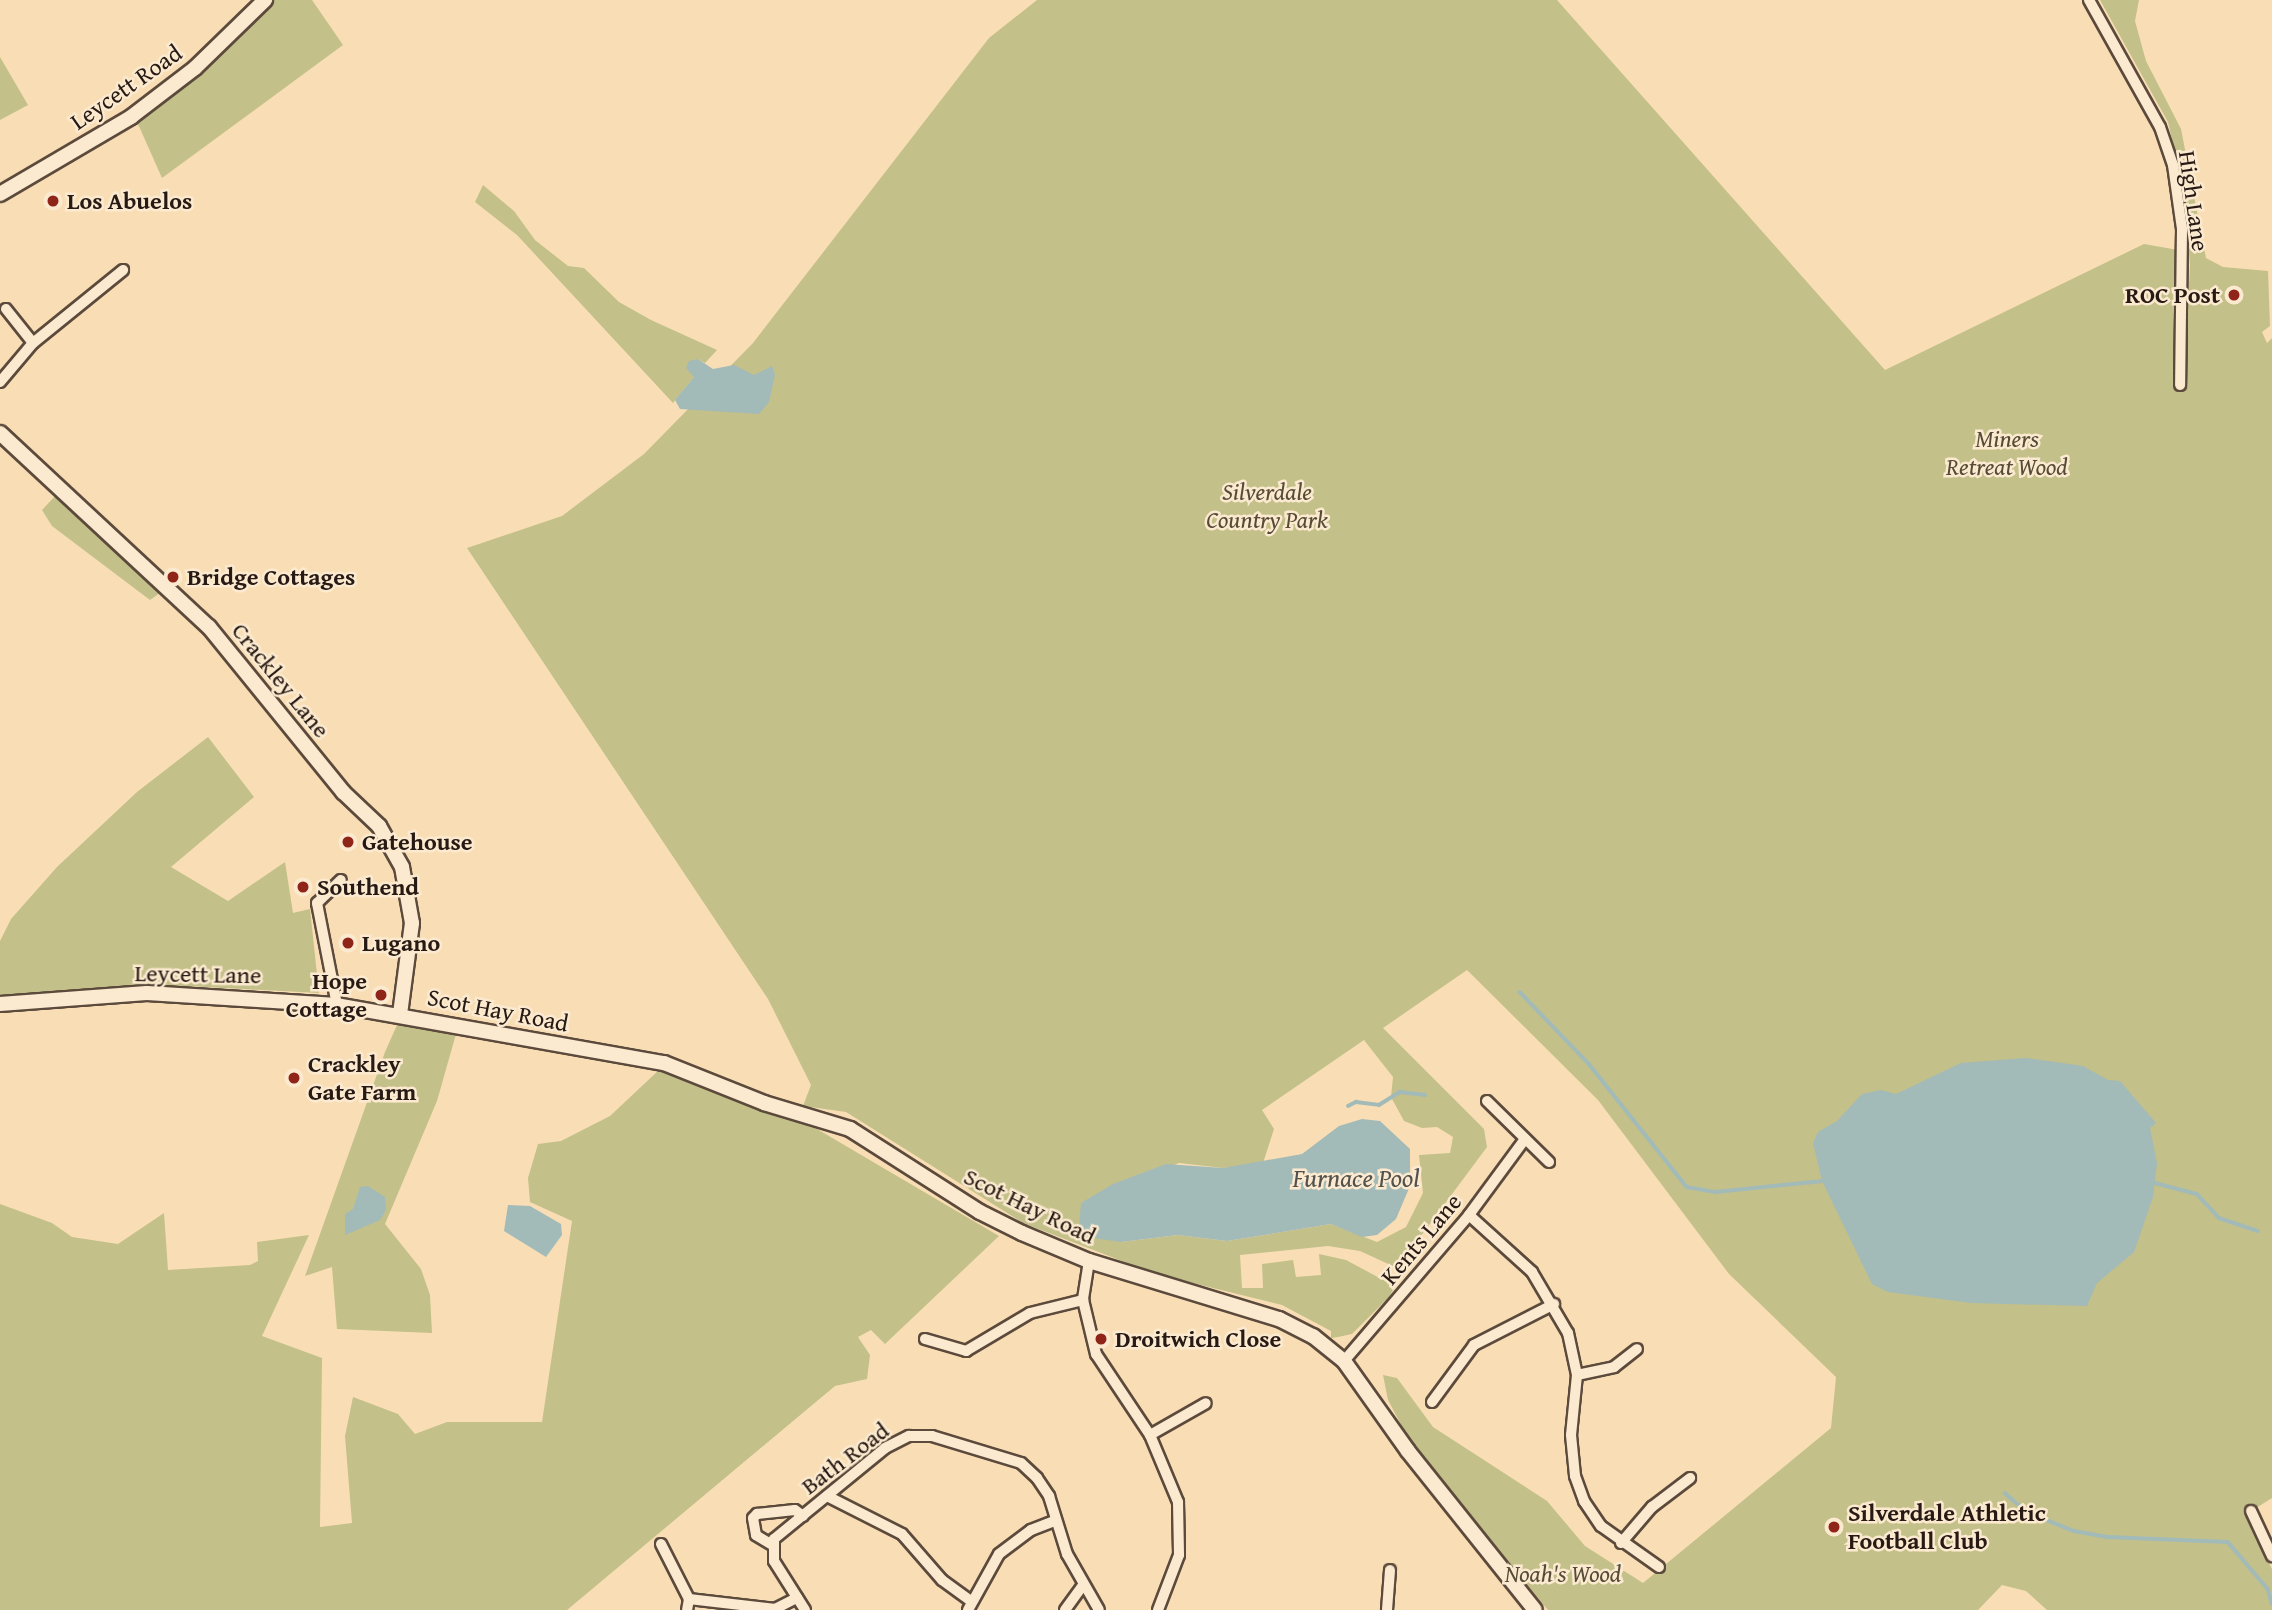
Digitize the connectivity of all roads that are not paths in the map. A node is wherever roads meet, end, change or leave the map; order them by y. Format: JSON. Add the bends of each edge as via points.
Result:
{"nodes":[{"id":1,"x":265,"y":0,"type":"edge"},
{"id":2,"x":2089,"y":0,"type":"edge"},
{"id":3,"x":0,"y":194,"type":"edge"},
{"id":4,"x":123,"y":270,"type":"dead end"},
{"id":5,"x":6,"y":309,"type":"dead end"},
{"id":6,"x":33,"y":343,"type":"junction"},
{"id":7,"x":0,"y":382,"type":"edge"},
{"id":8,"x":2180,"y":385,"type":"dead end"},
{"id":9,"x":0,"y":433,"type":"edge"},
{"id":10,"x":341,"y":880,"type":"dead end"},
{"id":11,"x":0,"y":1004,"type":"edge"},
{"id":12,"x":337,"y":1005,"type":"junction"},
{"id":13,"x":397,"y":1014,"type":"junction"},
{"id":14,"x":1487,"y":1101,"type":"dead end"},
{"id":15,"x":1525,"y":1139,"type":"junction"},
{"id":16,"x":1549,"y":1162,"type":"dead end"},
{"id":17,"x":1469,"y":1215,"type":"junction"},
{"id":18,"x":1089,"y":1261,"type":"junction"},
{"id":19,"x":1083,"y":1300,"type":"junction"},
{"id":20,"x":1554,"y":1304,"type":"junction"},
{"id":21,"x":925,"y":1339,"type":"dead end"},
{"id":22,"x":1637,"y":1349,"type":"dead end"},
{"id":23,"x":1344,"y":1361,"type":"junction"},
{"id":24,"x":1577,"y":1375,"type":"junction"},
{"id":25,"x":1432,"y":1402,"type":"dead end"},
{"id":26,"x":1206,"y":1403,"type":"dead end"},
{"id":27,"x":1150,"y":1435,"type":"junction"},
{"id":28,"x":1690,"y":1478,"type":"dead end"},
{"id":29,"x":827,"y":1496,"type":"junction"},
{"id":30,"x":2251,"y":1511,"type":"dead end"},
{"id":31,"x":803,"y":1516,"type":"junction"},
{"id":32,"x":1054,"y":1521,"type":"junction"},
{"id":33,"x":774,"y":1542,"type":"junction"},
{"id":34,"x":1621,"y":1543,"type":"junction"},
{"id":35,"x":661,"y":1544,"type":"dead end"},
{"id":36,"x":2272,"y":1556,"type":"edge"},
{"id":37,"x":1659,"y":1567,"type":"dead end"},
{"id":38,"x":1390,"y":1570,"type":"dead end"},
{"id":39,"x":1083,"y":1585,"type":"junction"},
{"id":40,"x":797,"y":1598,"type":"junction"},
{"id":41,"x":688,"y":1604,"type":"edge"},
{"id":42,"x":969,"y":1605,"type":"edge"},
{"id":43,"x":805,"y":1610,"type":"edge"},
{"id":44,"x":1065,"y":1610,"type":"edge"},
{"id":45,"x":1099,"y":1610,"type":"edge"},
{"id":46,"x":1158,"y":1610,"type":"edge"},
{"id":47,"x":1387,"y":1610,"type":"edge"},
{"id":48,"x":1535,"y":1610,"type":"edge"}],
"edges":[{"from":1,"to":3,"type":"street","name":"Leycett Road","via":[[195,68],[131,117]]},
{"from":2,"to":8,"type":"street","name":"High Lane","via":[[2160,127],[2173,165],[2182,229]]},
{"from":4,"to":6,"type":"street"},
{"from":5,"to":6,"type":"street"},
{"from":6,"to":7,"type":"street"},
{"from":9,"to":13,"type":"street","name":"Crackley Lane","via":[[209,627],[343,792],[379,826],[402,867],[412,923]]},
{"from":10,"to":12,"type":"street","via":[[317,903]]},
{"from":11,"to":12,"type":"street","name":"Leycett Lane","via":[[147,993]]},
{"from":12,"to":13,"type":"street","name":"Leycett Lane"},
{"from":13,"to":18,"type":"street","name":"Scot Hay Road","via":[[664,1063],[764,1103],[850,1129],[980,1212]]},
{"from":14,"to":15,"type":"street"},
{"from":15,"to":16,"type":"street"},
{"from":15,"to":17,"type":"street","name":"Kents Lane"},
{"from":17,"to":20,"type":"street","via":[[1532,1272]]},
{"from":17,"to":23,"type":"street","name":"Kents Lane"},
{"from":18,"to":19,"type":"street"},
{"from":18,"to":23,"type":"street","name":"Scot Hay Road","via":[[1279,1319],[1312,1336]]},
{"from":19,"to":21,"type":"street","via":[[1030,1313],[966,1352]]},
{"from":19,"to":27,"type":"street","via":[[1096,1353]]},
{"from":20,"to":24,"type":"street","via":[[1568,1333]]},
{"from":20,"to":25,"type":"street","via":[[1474,1345]]},
{"from":22,"to":24,"type":"street","via":[[1614,1367]]},
{"from":23,"to":48,"type":"street","name":"Scot Hay Road","via":[[1408,1451]]},
{"from":24,"to":34,"type":"street","via":[[1571,1435],[1575,1476],[1584,1501],[1601,1526]]},
{"from":26,"to":27,"type":"street"},
{"from":27,"to":46,"type":"street","via":[[1178,1502],[1179,1555]]},
{"from":28,"to":34,"type":"street","via":[[1651,1507]]},
{"from":29,"to":31,"type":"street","name":"Bath Road"},
{"from":29,"to":32,"type":"street","name":"Bath Road","via":[[885,1448],[909,1436],[932,1436],[1021,1463],[1049,1496]]},
{"from":29,"to":42,"type":"street","via":[[902,1534]]},
{"from":30,"to":36,"type":"street"},
{"from":31,"to":33,"type":"street","name":"Bath Road"},
{"from":31,"to":33,"type":"street","name":"Bath Road","via":[[785,1510],[763,1511],[753,1518],[756,1535]]},
{"from":32,"to":39,"type":"street","name":"Bath Road"},
{"from":32,"to":42,"type":"street","via":[[1011,1543]]},
{"from":33,"to":40,"type":"street","via":[[774,1561]]},
{"from":34,"to":37,"type":"street"},
{"from":35,"to":41,"type":"street"},
{"from":38,"to":47,"type":"street"},
{"from":39,"to":44,"type":"street"},
{"from":39,"to":45,"type":"street","name":"Bath Road"},
{"from":40,"to":41,"type":"street","via":[[775,1609]]},
{"from":40,"to":43,"type":"street"}]}
